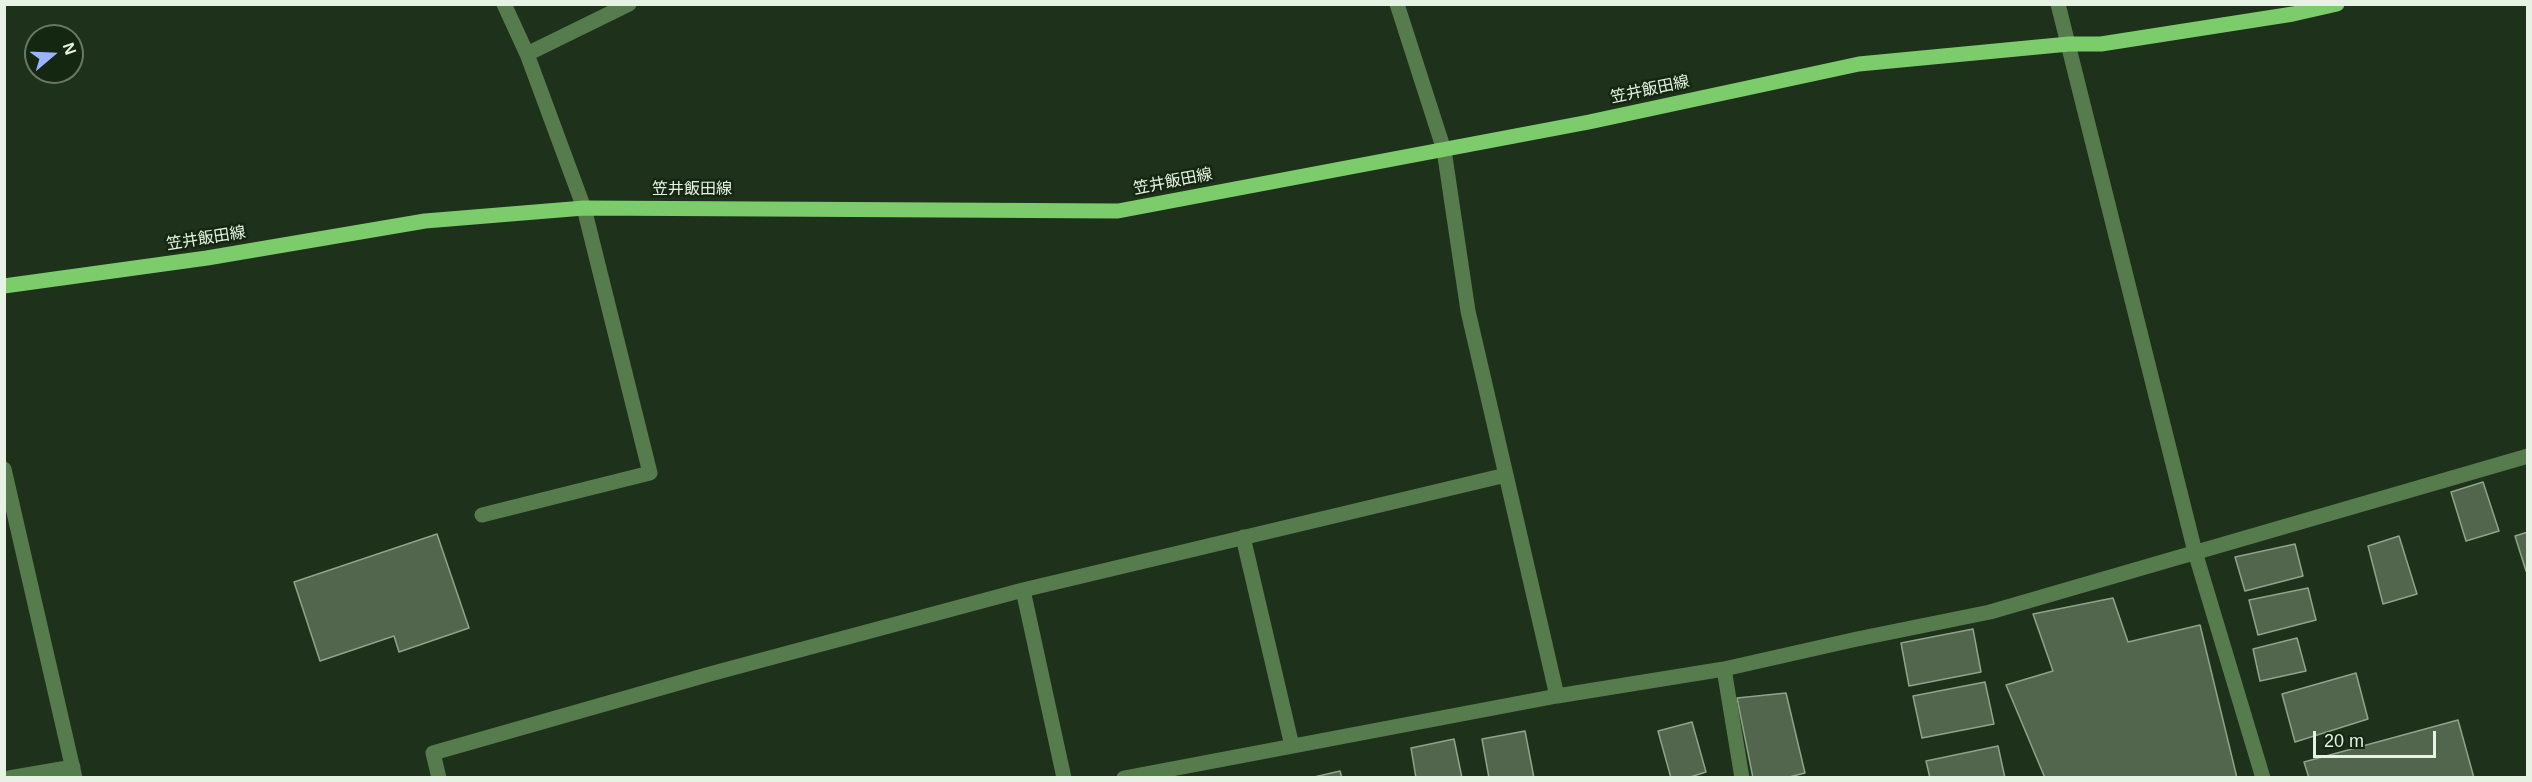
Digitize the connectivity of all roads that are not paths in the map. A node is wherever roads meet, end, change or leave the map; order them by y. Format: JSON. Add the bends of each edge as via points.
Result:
{"nodes":[{"id":1,"x":504,"y":4,"type":"edge"},
{"id":2,"x":629,"y":4,"type":"edge"},
{"id":3,"x":1397,"y":4,"type":"edge"},
{"id":4,"x":2058,"y":4,"type":"edge"},
{"id":5,"x":2337,"y":4,"type":"edge"},
{"id":6,"x":2069,"y":44,"type":"junction"},
{"id":7,"x":527,"y":54,"type":"junction"},
{"id":8,"x":1444,"y":150,"type":"junction"},
{"id":9,"x":584,"y":208,"type":"junction"},
{"id":10,"x":4,"y":286,"type":"edge"},
{"id":11,"x":2528,"y":456,"type":"edge"},
{"id":12,"x":4,"y":469,"type":"edge"},
{"id":13,"x":1506,"y":475,"type":"junction"},
{"id":14,"x":482,"y":515,"type":"dead end"},
{"id":15,"x":10,"y":520,"type":"edge"},
{"id":16,"x":1243,"y":537,"type":"junction"},
{"id":17,"x":2195,"y":552,"type":"junction"},
{"id":18,"x":1023,"y":590,"type":"junction"},
{"id":19,"x":1724,"y":669,"type":"junction"},
{"id":20,"x":1557,"y":696,"type":"junction"},
{"id":21,"x":1292,"y":746,"type":"junction"},
{"id":22,"x":74,"y":772,"type":"edge"},
{"id":23,"x":9,"y":777,"type":"edge"},
{"id":24,"x":439,"y":777,"type":"edge"},
{"id":25,"x":1064,"y":777,"type":"edge"},
{"id":26,"x":1124,"y":777,"type":"edge"},
{"id":27,"x":1742,"y":777,"type":"edge"},
{"id":28,"x":2263,"y":777,"type":"edge"}],
"edges":[{"from":1,"to":7,"type":"street"},
{"from":2,"to":7,"type":"street"},
{"from":3,"to":8,"type":"street"},
{"from":4,"to":6,"type":"street"},
{"from":5,"to":6,"type":"main road","name":"笠井飯田線","via":[[2112,42]]},
{"from":6,"to":8,"type":"main road","name":"笠井飯田線","via":[[1859,64]]},
{"from":6,"to":17,"type":"street"},
{"from":7,"to":9,"type":"street"},
{"from":8,"to":9,"type":"main road","name":"笠井飯田線","via":[[1118,211]]},
{"from":8,"to":13,"type":"street","via":[[1468,311]]},
{"from":9,"to":10,"type":"main road","name":"笠井飯田線","via":[[426,221],[207,258]]},
{"from":9,"to":14,"type":"street","via":[[650,473]]},
{"from":11,"to":17,"type":"street"},
{"from":12,"to":15,"type":"street"},
{"from":13,"to":16,"type":"street"},
{"from":13,"to":20,"type":"street"},
{"from":15,"to":22,"type":"street"},
{"from":16,"to":18,"type":"street"},
{"from":16,"to":21,"type":"street"},
{"from":17,"to":19,"type":"street","via":[[1990,612]]},
{"from":17,"to":28,"type":"street"},
{"from":18,"to":24,"type":"street","via":[[433,753]]},
{"from":18,"to":25,"type":"street"},
{"from":19,"to":20,"type":"street"},
{"from":19,"to":27,"type":"street"},
{"from":20,"to":21,"type":"street"},
{"from":21,"to":26,"type":"street"},
{"from":22,"to":23,"type":"street"}]}
